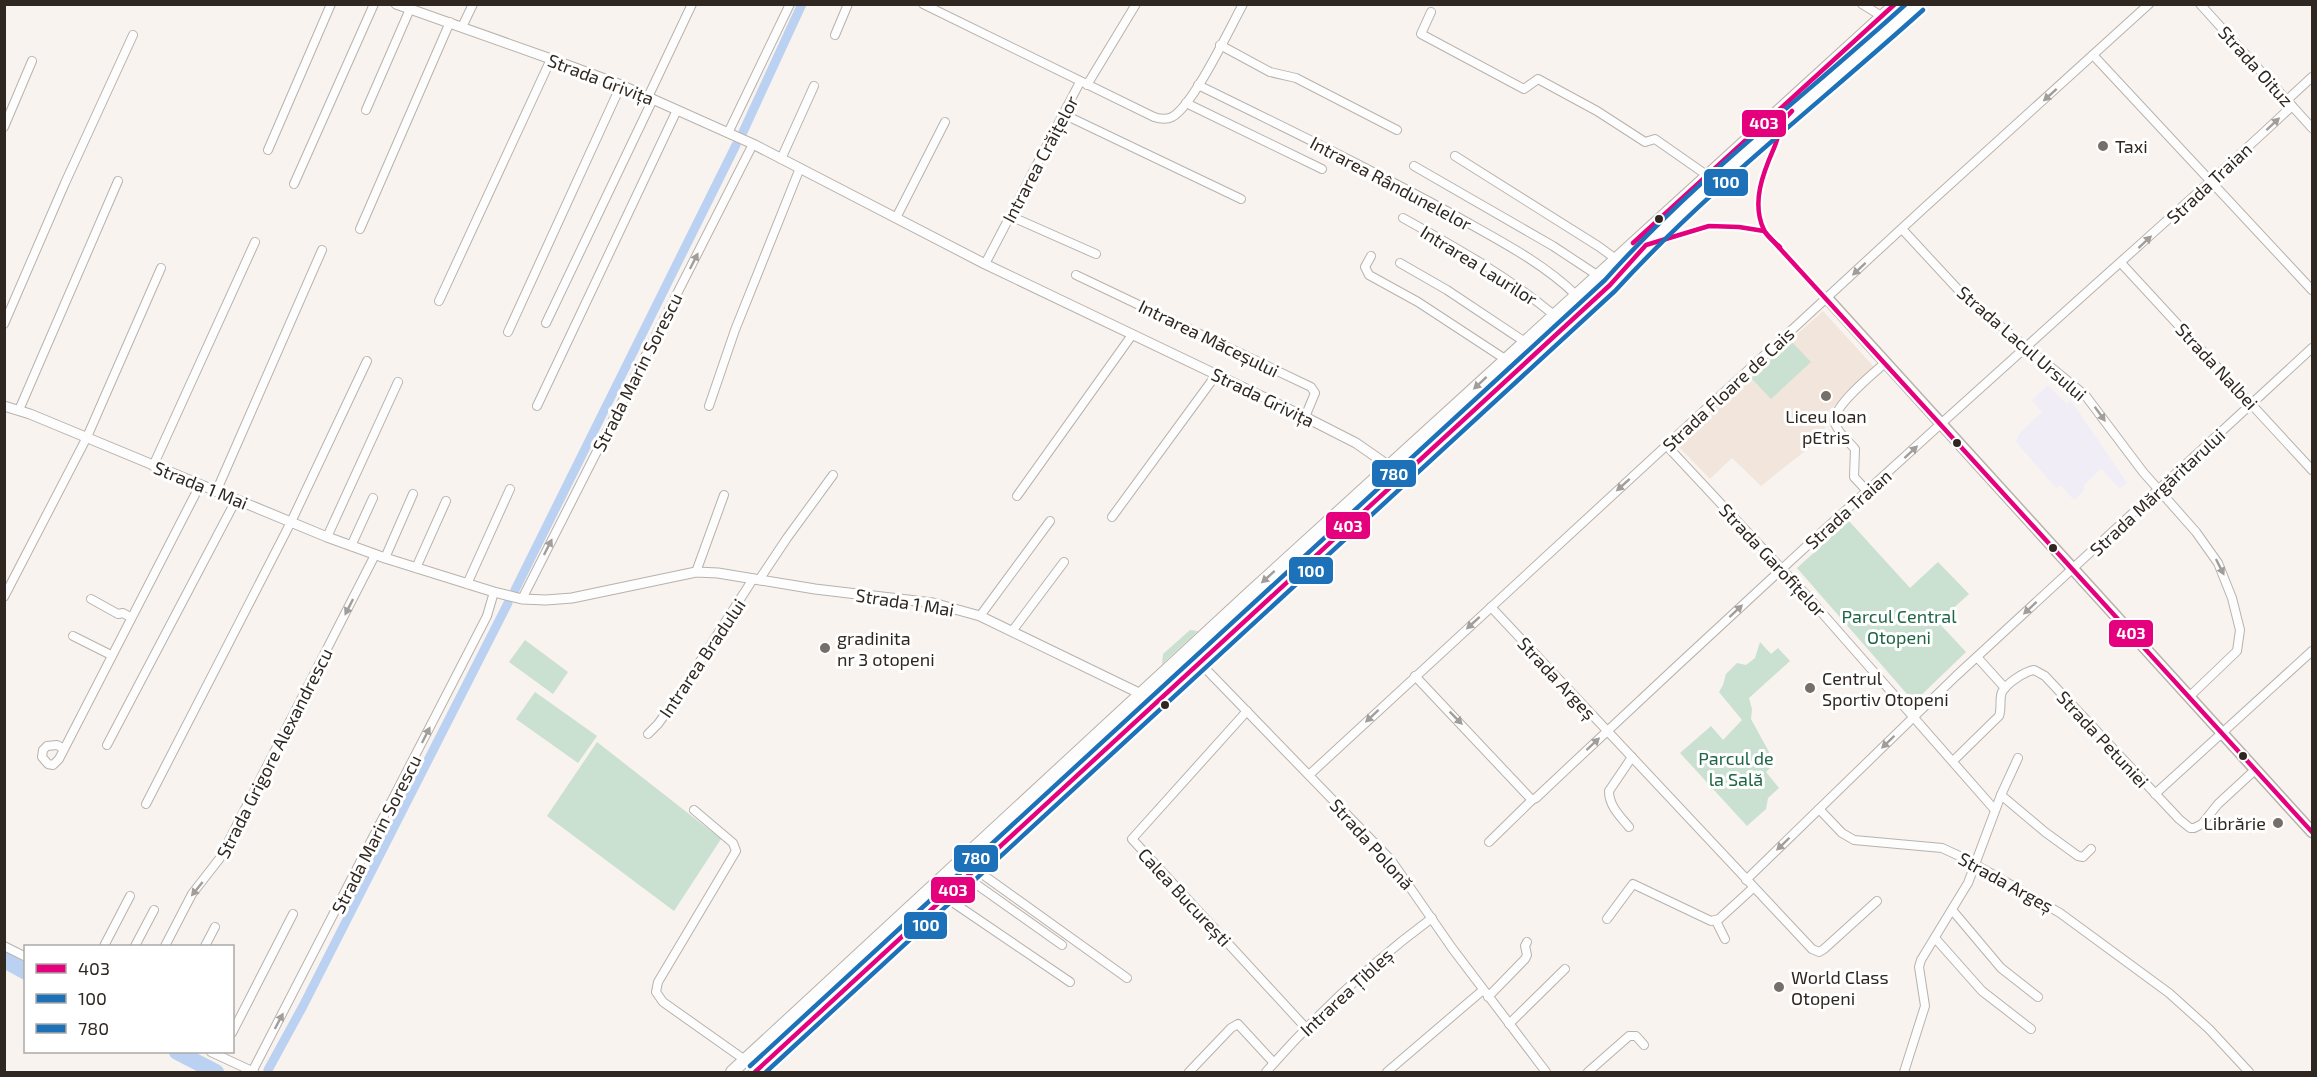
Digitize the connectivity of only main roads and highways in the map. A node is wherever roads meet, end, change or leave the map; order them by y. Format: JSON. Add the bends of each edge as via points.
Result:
{"nodes":[{"id":1,"x":1896,"y":4,"type":"edge"},
{"id":2,"x":1918,"y":4,"type":"edge"},
{"id":3,"x":1827,"y":298,"type":"road end"},
{"id":4,"x":2313,"y":832,"type":"edge"},
{"id":5,"x":732,"y":1072,"type":"edge"},
{"id":6,"x":754,"y":1072,"type":"edge"}],
"edges":[{"from":1,"to":5,"type":"highway","one_way":true},
{"from":2,"to":6,"type":"highway","via":[[1792,111],[1646,245],[1610,285]]},
{"from":3,"to":4,"type":"main road"}]}
